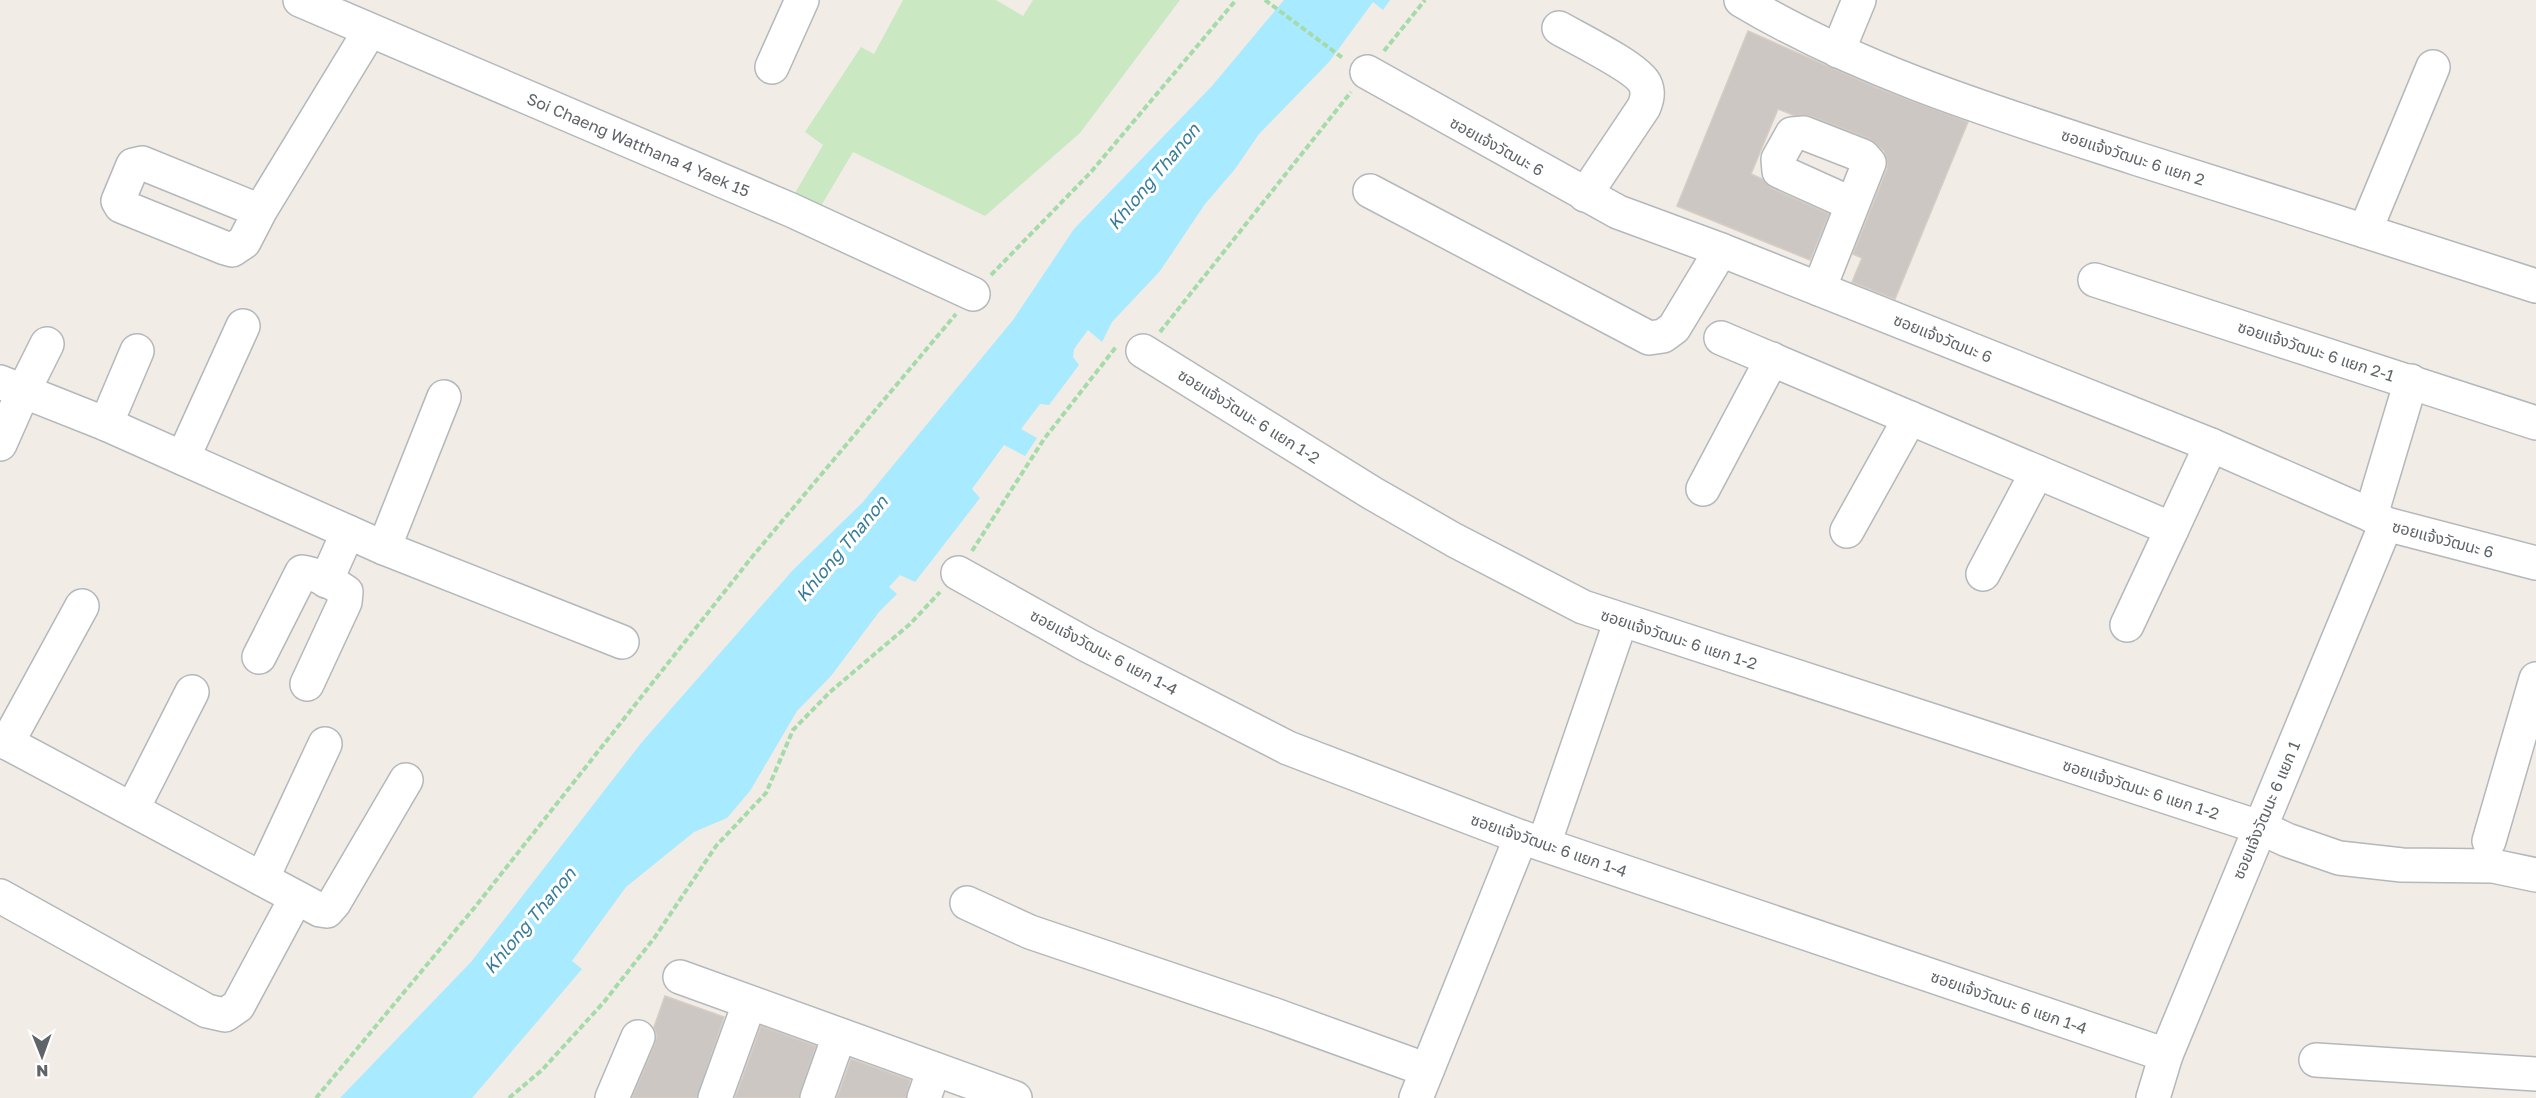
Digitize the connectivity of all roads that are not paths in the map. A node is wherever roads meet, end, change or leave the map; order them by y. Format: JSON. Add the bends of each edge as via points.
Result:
{"nodes":[{"id":1,"x":300,"y":0,"type":"edge"},
{"id":2,"x":802,"y":0,"type":"edge"},
{"id":3,"x":1741,"y":0,"type":"edge"},
{"id":4,"x":1859,"y":0,"type":"edge"},
{"id":5,"x":1558,"y":28,"type":"dead end"},
{"id":6,"x":369,"y":32,"type":"junction"},
{"id":7,"x":1838,"y":51,"type":"junction"},
{"id":8,"x":772,"y":67,"type":"dead end"},
{"id":9,"x":2433,"y":67,"type":"dead end"},
{"id":10,"x":1367,"y":72,"type":"dead end"},
{"id":11,"x":1370,"y":191,"type":"dead end"},
{"id":12,"x":1585,"y":195,"type":"junction"},
{"id":13,"x":1852,"y":204,"type":"dead end"},
{"id":14,"x":260,"y":211,"type":"dead end"},
{"id":15,"x":2365,"y":231,"type":"junction"},
{"id":16,"x":1721,"y":250,"type":"junction"},
{"id":17,"x":2095,"y":280,"type":"dead end"},
{"id":18,"x":2536,"y":286,"type":"edge"},
{"id":19,"x":1819,"y":289,"type":"junction"},
{"id":20,"x":973,"y":294,"type":"road end"},
{"id":21,"x":243,"y":326,"type":"dead end"},
{"id":22,"x":1721,"y":338,"type":"dead end"},
{"id":23,"x":47,"y":344,"type":"dead end"},
{"id":24,"x":137,"y":351,"type":"dead end"},
{"id":25,"x":1143,"y":351,"type":"dead end"},
{"id":26,"x":1772,"y":359,"type":"junction"},
{"id":27,"x":2411,"y":381,"type":"junction"},
{"id":28,"x":11,"y":387,"type":"edge"},
{"id":29,"x":444,"y":397,"type":"dead end"},
{"id":30,"x":1910,"y":418,"type":"junction"},
{"id":31,"x":2536,"y":423,"type":"edge"},
{"id":32,"x":106,"y":424,"type":"junction"},
{"id":33,"x":0,"y":444,"type":"edge"},
{"id":34,"x":2211,"y":445,"type":"junction"},
{"id":35,"x":183,"y":458,"type":"junction"},
{"id":36,"x":2037,"y":472,"type":"junction"},
{"id":37,"x":1703,"y":489,"type":"dead end"},
{"id":38,"x":2378,"y":520,"type":"junction"},
{"id":39,"x":2172,"y":529,"type":"junction"},
{"id":40,"x":348,"y":531,"type":"junction"},
{"id":41,"x":1848,"y":531,"type":"dead end"},
{"id":42,"x":384,"y":548,"type":"junction"},
{"id":43,"x":2536,"y":563,"type":"edge"},
{"id":44,"x":958,"y":573,"type":"dead end"},
{"id":45,"x":1983,"y":574,"type":"dead end"},
{"id":46,"x":326,"y":581,"type":"junction"},
{"id":47,"x":82,"y":606,"type":"dead end"},
{"id":48,"x":1621,"y":620,"type":"junction"},
{"id":49,"x":2127,"y":625,"type":"dead end"},
{"id":50,"x":622,"y":642,"type":"dead end"},
{"id":51,"x":259,"y":657,"type":"dead end"},
{"id":52,"x":2536,"y":679,"type":"edge"},
{"id":53,"x":307,"y":684,"type":"dead end"},
{"id":54,"x":192,"y":692,"type":"dead end"},
{"id":55,"x":3,"y":741,"type":"edge"},
{"id":56,"x":325,"y":744,"type":"dead end"},
{"id":57,"x":406,"y":780,"type":"dead end"},
{"id":58,"x":133,"y":808,"type":"junction"},
{"id":59,"x":2259,"y":827,"type":"junction"},
{"id":60,"x":1533,"y":840,"type":"junction"},
{"id":61,"x":2489,"y":841,"type":"dead end"},
{"id":62,"x":2536,"y":875,"type":"edge"},
{"id":63,"x":262,"y":879,"type":"junction"},
{"id":64,"x":0,"y":896,"type":"edge"},
{"id":65,"x":296,"y":898,"type":"junction"},
{"id":66,"x":967,"y":903,"type":"dead end"},
{"id":67,"x":680,"y":977,"type":"dead end"},
{"id":68,"x":749,"y":1004,"type":"junction"},
{"id":69,"x":839,"y":1036,"type":"junction"},
{"id":70,"x":638,"y":1037,"type":"dead end"},
{"id":71,"x":2166,"y":1055,"type":"junction"},
{"id":72,"x":2316,"y":1060,"type":"dead end"},
{"id":73,"x":2536,"y":1074,"type":"edge"},
{"id":74,"x":929,"y":1084,"type":"edge"},
{"id":75,"x":1422,"y":1084,"type":"edge"},
{"id":76,"x":612,"y":1098,"type":"edge"},
{"id":77,"x":715,"y":1098,"type":"edge"},
{"id":78,"x":817,"y":1098,"type":"edge"},
{"id":79,"x":1015,"y":1098,"type":"edge"},
{"id":80,"x":2153,"y":1098,"type":"edge"}],
"edges":[{"from":1,"to":6,"type":"street","name":"Soi Chaeng Watthana 4 Yaek 15"},
{"from":2,"to":8,"type":"street"},
{"from":3,"to":7,"type":"street","name":"ซอยแจ้งวัฒนะ 6 แยก 2"},
{"from":4,"to":7,"type":"street"},
{"from":5,"to":12,"type":"street","via":[[1625,66],[1644,81],[1647,91],[1644,107]]},
{"from":6,"to":14,"type":"street"},
{"from":6,"to":20,"type":"street","name":"Soi Chaeng Watthana 4 Yaek 15","via":[[781,206]]},
{"from":7,"to":15,"type":"street","name":"ซอยแจ้งวัฒนะ 6 แยก 2","via":[[1972,105]]},
{"from":9,"to":15,"type":"street"},
{"from":10,"to":12,"type":"street","name":"ซอยแจ้งวัฒนะ 6"},
{"from":11,"to":16,"type":"street","via":[[1650,338],[1663,336],[1674,328]]},
{"from":12,"to":16,"type":"street","name":"ซอยแจ้งวัฒนะ 6","via":[[1618,212]]},
{"from":13,"to":19,"type":"street"},
{"from":15,"to":18,"type":"street","name":"ซอยแจ้งวัฒนะ 6 แยก 2"},
{"from":16,"to":19,"type":"street","name":"ซอยแจ้งวัฒนะ 6"},
{"from":17,"to":27,"type":"street","name":"ซอยแจ้งวัฒนะ 6 แยก 2-1"},
{"from":19,"to":34,"type":"street","name":"ซอยแจ้งวัฒนะ 6"},
{"from":21,"to":35,"type":"street"},
{"from":22,"to":26,"type":"street"},
{"from":23,"to":28,"type":"street"},
{"from":24,"to":32,"type":"street"},
{"from":25,"to":48,"type":"street","name":"ซอยแจ้งวัฒนะ 6 แยก 1-2","via":[[1454,540],[1583,607]]},
{"from":26,"to":30,"type":"street"},
{"from":26,"to":37,"type":"street"},
{"from":27,"to":31,"type":"street","name":"ซอยแจ้งวัฒนะ 6 แยก 2-1"},
{"from":27,"to":38,"type":"street","name":"ซอยแจ้งวัฒนะ 6 แยก 1"},
{"from":28,"to":32,"type":"street"},
{"from":28,"to":33,"type":"street"},
{"from":29,"to":42,"type":"street"},
{"from":30,"to":36,"type":"street"},
{"from":30,"to":41,"type":"street"},
{"from":32,"to":35,"type":"street"},
{"from":34,"to":38,"type":"street","name":"ซอยแจ้งวัฒนะ 6"},
{"from":34,"to":39,"type":"street"},
{"from":35,"to":40,"type":"street"},
{"from":36,"to":39,"type":"street"},
{"from":36,"to":45,"type":"street"},
{"from":38,"to":43,"type":"street","name":"ซอยแจ้งวัฒนะ 6"},
{"from":38,"to":59,"type":"street","name":"ซอยแจ้งวัฒนะ 6 แยก 1"},
{"from":39,"to":49,"type":"street"},
{"from":40,"to":42,"type":"street"},
{"from":40,"to":46,"type":"street"},
{"from":42,"to":50,"type":"street"},
{"from":44,"to":60,"type":"street","name":"ซอยแจ้งวัฒนะ 6 แยก 1-4","via":[[1087,645],[1288,748]]},
{"from":46,"to":51,"type":"street","via":[[302,572]]},
{"from":46,"to":53,"type":"street","via":[[346,592],[345,602]]},
{"from":47,"to":55,"type":"street"},
{"from":48,"to":59,"type":"street","name":"ซอยแจ้งวัฒนะ 6 แยก 1-2"},
{"from":48,"to":60,"type":"street"},
{"from":52,"to":61,"type":"street"},
{"from":54,"to":58,"type":"street"},
{"from":55,"to":58,"type":"street"},
{"from":56,"to":63,"type":"street"},
{"from":57,"to":65,"type":"street","via":[[327,911]]},
{"from":58,"to":63,"type":"street"},
{"from":59,"to":62,"type":"street","name":"ซอยแจ้งวัฒนะ 6 แยก 1-2","via":[[2339,858],[2402,865],[2493,866]]},
{"from":59,"to":71,"type":"street","name":"ซอยแจ้งวัฒนะ 6 แยก 1"},
{"from":60,"to":71,"type":"street","name":"ซอยแจ้งวัฒนะ 6 แยก 1-4"},
{"from":60,"to":75,"type":"street"},
{"from":63,"to":65,"type":"street"},
{"from":64,"to":65,"type":"street","via":[[207,1011],[225,1015],[237,1006]]},
{"from":66,"to":75,"type":"street","via":[[1030,932]]},
{"from":67,"to":68,"type":"street"},
{"from":68,"to":69,"type":"street"},
{"from":68,"to":77,"type":"street"},
{"from":69,"to":74,"type":"street"},
{"from":69,"to":78,"type":"street"},
{"from":70,"to":76,"type":"street"},
{"from":71,"to":80,"type":"street","name":"ซอยแจ้งวัฒนะ 6 แยก 1"},
{"from":72,"to":73,"type":"street"},
{"from":74,"to":79,"type":"street"}]}
